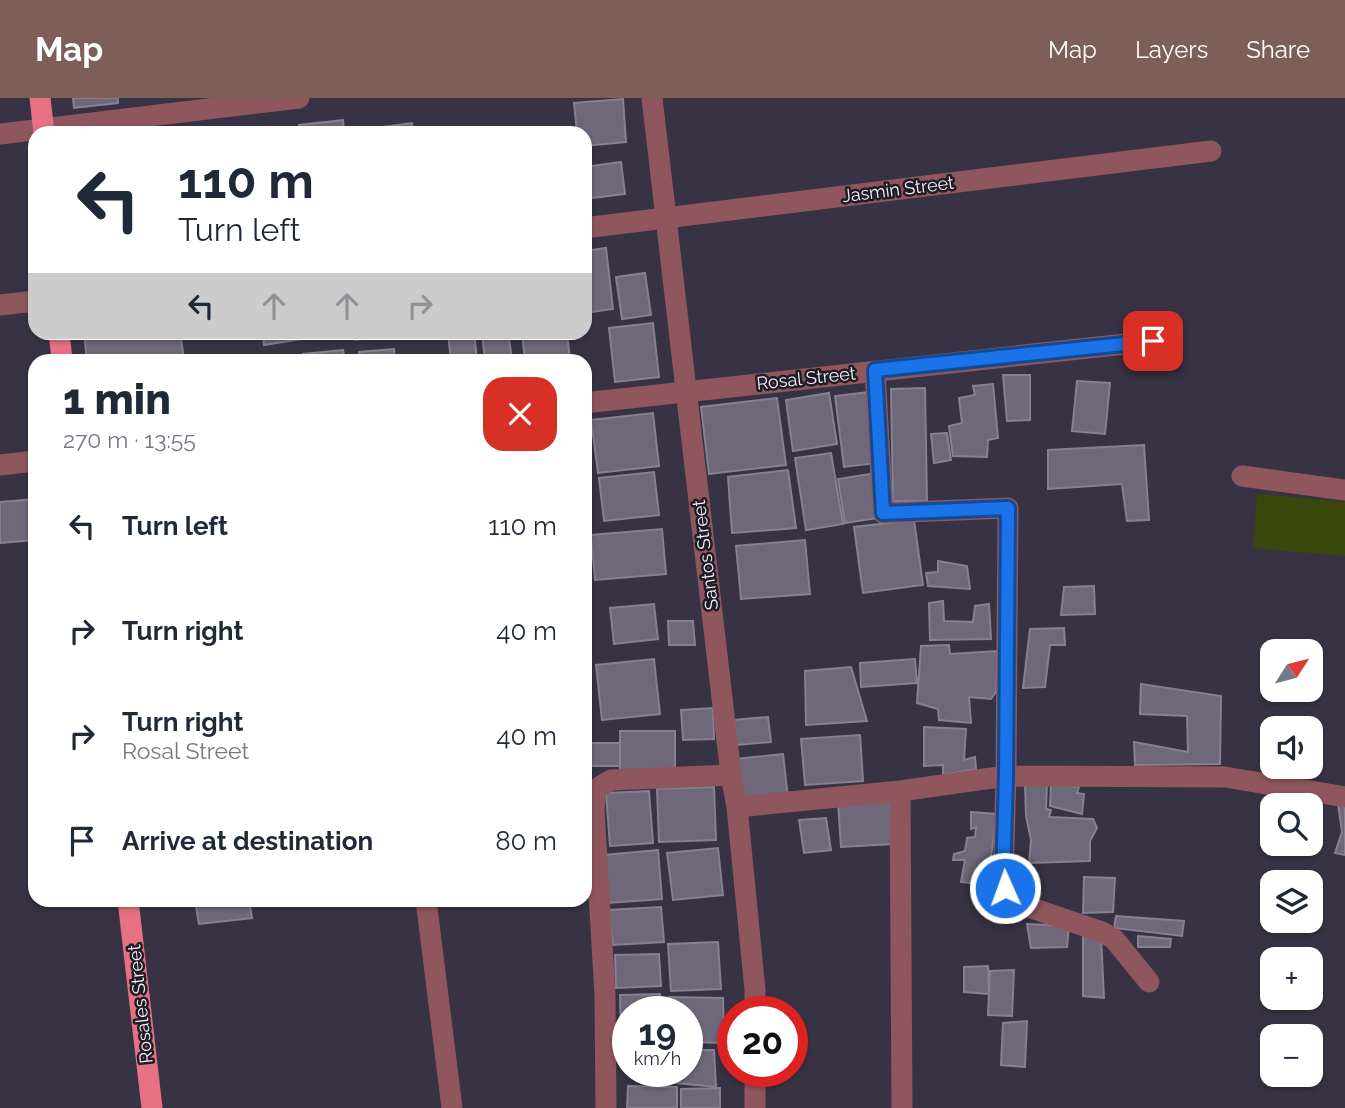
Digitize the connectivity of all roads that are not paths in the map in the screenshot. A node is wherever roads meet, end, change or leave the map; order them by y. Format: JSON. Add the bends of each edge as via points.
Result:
{"nodes":[{"id":1,"x":40,"y":98,"type":"edge"},
{"id":2,"x":299,"y":98,"type":"edge"},
{"id":3,"x":652,"y":98,"type":"edge"},
{"id":4,"x":43,"y":126,"type":"edge"},
{"id":5,"x":83,"y":126,"type":"edge"},
{"id":6,"x":28,"y":132,"type":"edge"},
{"id":7,"x":0,"y":134,"type":"edge"},
{"id":8,"x":1211,"y":151,"type":"dead end"},
{"id":9,"x":665,"y":217,"type":"junction"},
{"id":10,"x":592,"y":227,"type":"edge"},
{"id":11,"x":28,"y":302,"type":"edge"},
{"id":12,"x":0,"y":305,"type":"edge"},
{"id":13,"x":1153,"y":341,"type":"dead end"},
{"id":14,"x":875,"y":370,"type":"junction"},
{"id":15,"x":686,"y":391,"type":"junction"},
{"id":16,"x":592,"y":402,"type":"edge"},
{"id":17,"x":28,"y":462,"type":"edge"},
{"id":18,"x":0,"y":466,"type":"edge"},
{"id":19,"x":1242,"y":476,"type":"dead end"},
{"id":20,"x":1345,"y":490,"type":"edge"},
{"id":21,"x":731,"y":775,"type":"junction"},
{"id":22,"x":1006,"y":776,"type":"junction"},
{"id":23,"x":900,"y":791,"type":"junction"},
{"id":24,"x":1345,"y":797,"type":"edge"},
{"id":25,"x":737,"y":807,"type":"junction"},
{"id":26,"x":129,"y":907,"type":"edge"},
{"id":27,"x":427,"y":907,"type":"edge"},
{"id":28,"x":1149,"y":982,"type":"dead end"},
{"id":29,"x":755,"y":996,"type":"edge"},
{"id":30,"x":755,"y":1087,"type":"edge"},
{"id":31,"x":152,"y":1108,"type":"edge"},
{"id":32,"x":452,"y":1108,"type":"edge"},
{"id":33,"x":606,"y":1108,"type":"edge"},
{"id":34,"x":755,"y":1108,"type":"edge"},
{"id":35,"x":902,"y":1108,"type":"edge"}],
"edges":[{"from":1,"to":4,"type":"main road"},
{"from":2,"to":5,"type":"street"},
{"from":3,"to":9,"type":"street","name":"Santos Street"},
{"from":6,"to":7,"type":"street"},
{"from":8,"to":9,"type":"street","name":"Jasmin Street"},
{"from":9,"to":10,"type":"street","name":"Jasmin Street"},
{"from":9,"to":15,"type":"street","name":"Santos Street"},
{"from":11,"to":12,"type":"street"},
{"from":13,"to":14,"type":"street","name":"Rosal Street"},
{"from":14,"to":15,"type":"street","name":"Rosal Street"},
{"from":14,"to":22,"type":"street","via":[[883,513],[1008,508]]},
{"from":15,"to":16,"type":"street","name":"Rosal Street"},
{"from":15,"to":21,"type":"street","name":"Santos Street"},
{"from":17,"to":18,"type":"street"},
{"from":19,"to":20,"type":"street"},
{"from":21,"to":25,"type":"street","name":"Santos Street"},
{"from":21,"to":33,"type":"street","via":[[611,780],[596,789]]},
{"from":22,"to":23,"type":"street"},
{"from":22,"to":24,"type":"street","via":[[1225,777]]},
{"from":22,"to":28,"type":"street","via":[[1003,880],[1010,897],[1114,939]]},
{"from":23,"to":25,"type":"street"},
{"from":23,"to":35,"type":"street"},
{"from":25,"to":29,"type":"street","name":"Santos Street"},
{"from":26,"to":31,"type":"main road","name":"Rosales Street"},
{"from":27,"to":32,"type":"street"},
{"from":30,"to":34,"type":"street"}]}
